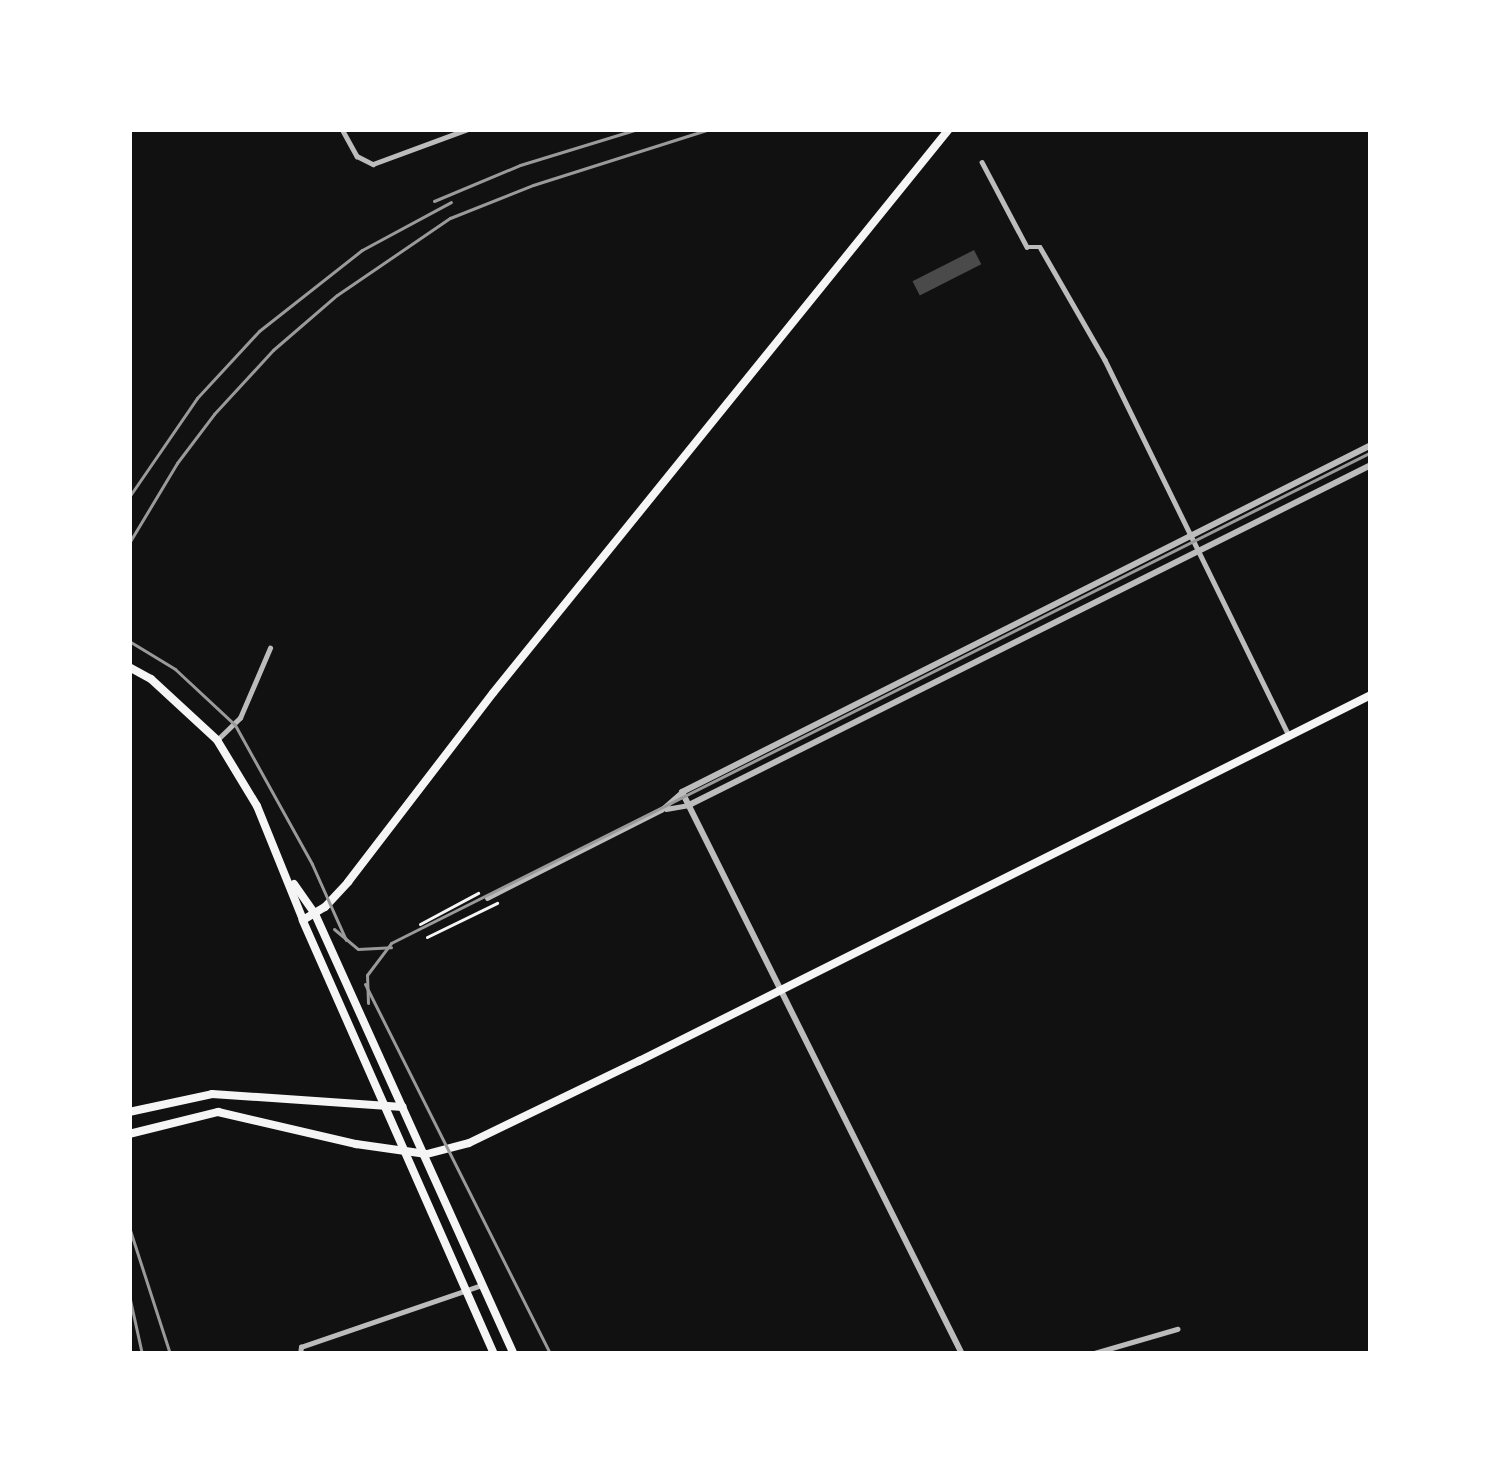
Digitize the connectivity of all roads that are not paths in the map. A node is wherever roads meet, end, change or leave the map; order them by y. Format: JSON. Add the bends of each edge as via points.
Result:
{"nodes":[{"id":1,"x":342,"y":129,"type":"edge"},
{"id":2,"x":468,"y":129,"type":"edge"},
{"id":3,"x":949,"y":129,"type":"edge"},
{"id":4,"x":982,"y":162,"type":"dead end"},
{"id":5,"x":1371,"y":445,"type":"edge"},
{"id":6,"x":1371,"y":464,"type":"edge"},
{"id":7,"x":1191,"y":534,"type":"junction"},
{"id":8,"x":1199,"y":551,"type":"junction"},
{"id":9,"x":270,"y":648,"type":"dead end"},
{"id":10,"x":129,"y":667,"type":"edge"},
{"id":11,"x":1371,"y":695,"type":"edge"},
{"id":12,"x":1289,"y":736,"type":"junction"},
{"id":13,"x":217,"y":740,"type":"junction"},
{"id":14,"x":682,"y":791,"type":"junction"},
{"id":15,"x":689,"y":805,"type":"junction"},
{"id":16,"x":661,"y":810,"type":"junction"},
{"id":17,"x":290,"y":877,"type":"junction"},
{"id":18,"x":487,"y":898,"type":"dead end"},
{"id":19,"x":315,"y":914,"type":"junction"},
{"id":20,"x":303,"y":920,"type":"junction"},
{"id":21,"x":779,"y":987,"type":"junction"},
{"id":22,"x":386,"y":1106,"type":"junction"},
{"id":23,"x":405,"y":1107,"type":"junction"},
{"id":24,"x":129,"y":1112,"type":"edge"},
{"id":25,"x":129,"y":1134,"type":"edge"},
{"id":26,"x":407,"y":1152,"type":"junction"},
{"id":27,"x":427,"y":1154,"type":"junction"},
{"id":28,"x":484,"y":1284,"type":"junction"},
{"id":29,"x":467,"y":1291,"type":"junction"},
{"id":30,"x":1177,"y":1329,"type":"dead end"},
{"id":31,"x":300,"y":1350,"type":"edge"},
{"id":32,"x":494,"y":1354,"type":"edge"},
{"id":33,"x":514,"y":1354,"type":"edge"},
{"id":34,"x":962,"y":1354,"type":"edge"},
{"id":35,"x":1091,"y":1354,"type":"edge"}],
"edges":[{"from":1,"to":2,"type":"street","via":[[357,156],[373,164]]},
{"from":3,"to":19,"type":"main road"},
{"from":4,"to":7,"type":"street","via":[[1027,247],[1040,247],[1105,360]]},
{"from":5,"to":7,"type":"street"},
{"from":6,"to":8,"type":"street"},
{"from":7,"to":8,"type":"street"},
{"from":7,"to":14,"type":"street"},
{"from":8,"to":12,"type":"street"},
{"from":8,"to":15,"type":"street"},
{"from":9,"to":13,"type":"street","via":[[238,722]]},
{"from":10,"to":13,"type":"main road"},
{"from":11,"to":12,"type":"main road"},
{"from":12,"to":21,"type":"main road"},
{"from":13,"to":17,"type":"main road"},
{"from":14,"to":15,"type":"street"},
{"from":14,"to":16,"type":"street"},
{"from":15,"to":16,"type":"street"},
{"from":15,"to":21,"type":"street"},
{"from":16,"to":18,"type":"street"},
{"from":17,"to":19,"type":"main road"},
{"from":17,"to":20,"type":"main road"},
{"from":19,"to":20,"type":"main road"},
{"from":19,"to":23,"type":"main road"},
{"from":20,"to":22,"type":"main road"},
{"from":21,"to":27,"type":"main road","via":[[469,1143]]},
{"from":21,"to":34,"type":"street"},
{"from":22,"to":23,"type":"main road"},
{"from":22,"to":24,"type":"main road","via":[[212,1094]]},
{"from":22,"to":26,"type":"main road"},
{"from":23,"to":27,"type":"main road"},
{"from":25,"to":26,"type":"main road","via":[[218,1112]]},
{"from":26,"to":27,"type":"main road"},
{"from":26,"to":29,"type":"main road"},
{"from":27,"to":28,"type":"main road"},
{"from":28,"to":29,"type":"street"},
{"from":28,"to":33,"type":"main road"},
{"from":29,"to":31,"type":"street"},
{"from":29,"to":32,"type":"main road"},
{"from":30,"to":35,"type":"street"}]}
